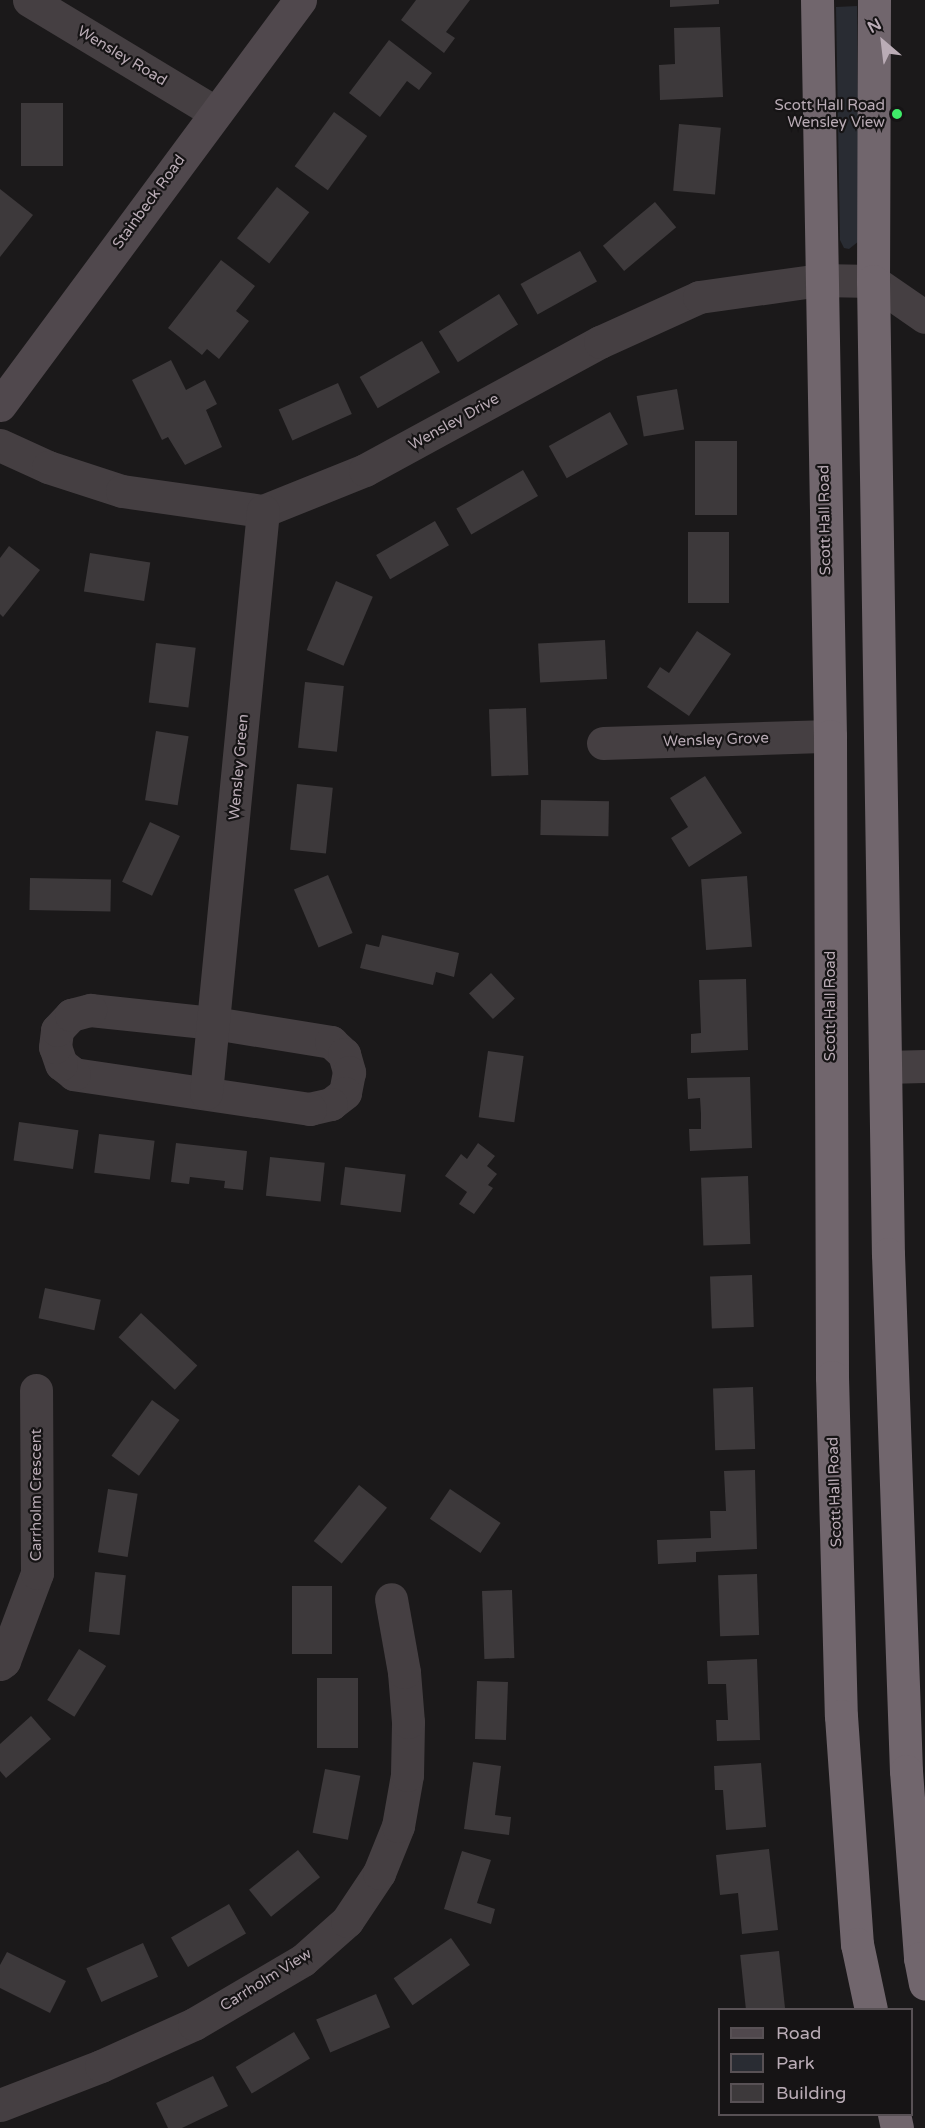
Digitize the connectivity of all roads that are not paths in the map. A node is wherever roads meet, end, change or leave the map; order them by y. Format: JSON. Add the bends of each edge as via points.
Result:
{"nodes":[{"id":1,"x":29,"y":0,"type":"edge"},
{"id":2,"x":300,"y":0,"type":"edge"},
{"id":3,"x":817,"y":0,"type":"edge"},
{"id":4,"x":874,"y":0,"type":"edge"},
{"id":5,"x":215,"y":112,"type":"junction"},
{"id":6,"x":820,"y":280,"type":"junction"},
{"id":7,"x":873,"y":280,"type":"junction"},
{"id":8,"x":913,"y":308,"type":"edge"},
{"id":9,"x":874,"y":323,"type":"junction"},
{"id":10,"x":0,"y":405,"type":"edge"},
{"id":11,"x":0,"y":445,"type":"edge"},
{"id":12,"x":263,"y":511,"type":"junction"},
{"id":13,"x":830,"y":736,"type":"junction"},
{"id":14,"x":603,"y":743,"type":"dead end"},
{"id":15,"x":214,"y":1023,"type":"junction"},
{"id":16,"x":925,"y":1066,"type":"edge"},
{"id":17,"x":885,"y":1067,"type":"junction"},
{"id":18,"x":206,"y":1093,"type":"junction"},
{"id":19,"x":36,"y":1390,"type":"dead end"},
{"id":20,"x":391,"y":1599,"type":"dead end"},
{"id":21,"x":0,"y":1664,"type":"edge"},
{"id":22,"x":915,"y":1769,"type":"edge"},
{"id":23,"x":925,"y":1984,"type":"edge"},
{"id":24,"x":871,"y":2008,"type":"edge"},
{"id":25,"x":0,"y":2105,"type":"edge"}],
"edges":[{"from":1,"to":5,"type":"street","name":"Wensley Road"},
{"from":2,"to":5,"type":"street","name":"Stainbeck Road"},
{"from":3,"to":6,"type":"highway","name":"Scott Hall Road"},
{"from":4,"to":7,"type":"highway"},
{"from":5,"to":10,"type":"street","name":"Stainbeck Road"},
{"from":6,"to":7,"type":"street","name":"Wensley Drive"},
{"from":6,"to":12,"type":"street","name":"Wensley Drive","via":[[699,297],[600,342],[365,470]]},
{"from":6,"to":13,"type":"highway","name":"Scott Hall Road"},
{"from":7,"to":8,"type":"street"},
{"from":7,"to":9,"type":"highway"},
{"from":8,"to":9,"type":"street"},
{"from":9,"to":17,"type":"highway"},
{"from":11,"to":12,"type":"street","name":"Wensley Drive","via":[[48,467],[122,491]]},
{"from":12,"to":15,"type":"street","name":"Wensley Green"},
{"from":13,"to":14,"type":"street","name":"Wensley Grove"},
{"from":13,"to":24,"type":"highway","name":"Scott Hall Road","via":[[832,1377],[841,1716],[857,1944]]},
{"from":15,"to":18,"type":"street","name":"Wensley Green"},
{"from":15,"to":18,"type":"street","via":[[331,1042],[344,1054],[349,1072],[345,1094],[331,1104],[310,1109]]},
{"from":15,"to":18,"type":"street","via":[[90,1010],[71,1015],[57,1030],[55,1047],[62,1064],[74,1074]]},
{"from":16,"to":17,"type":"street"},
{"from":17,"to":22,"type":"highway","via":[[888,1254]]},
{"from":19,"to":21,"type":"street","name":"Carrholm Crescent","via":[[37,1573]]},
{"from":20,"to":25,"type":"street","name":"Carrholm View","via":[[404,1672],[407,1775],[398,1826],[379,1873],[347,1921],[303,1960],[194,2024]]},
{"from":22,"to":23,"type":"highway","via":[[920,1958]]}]}
